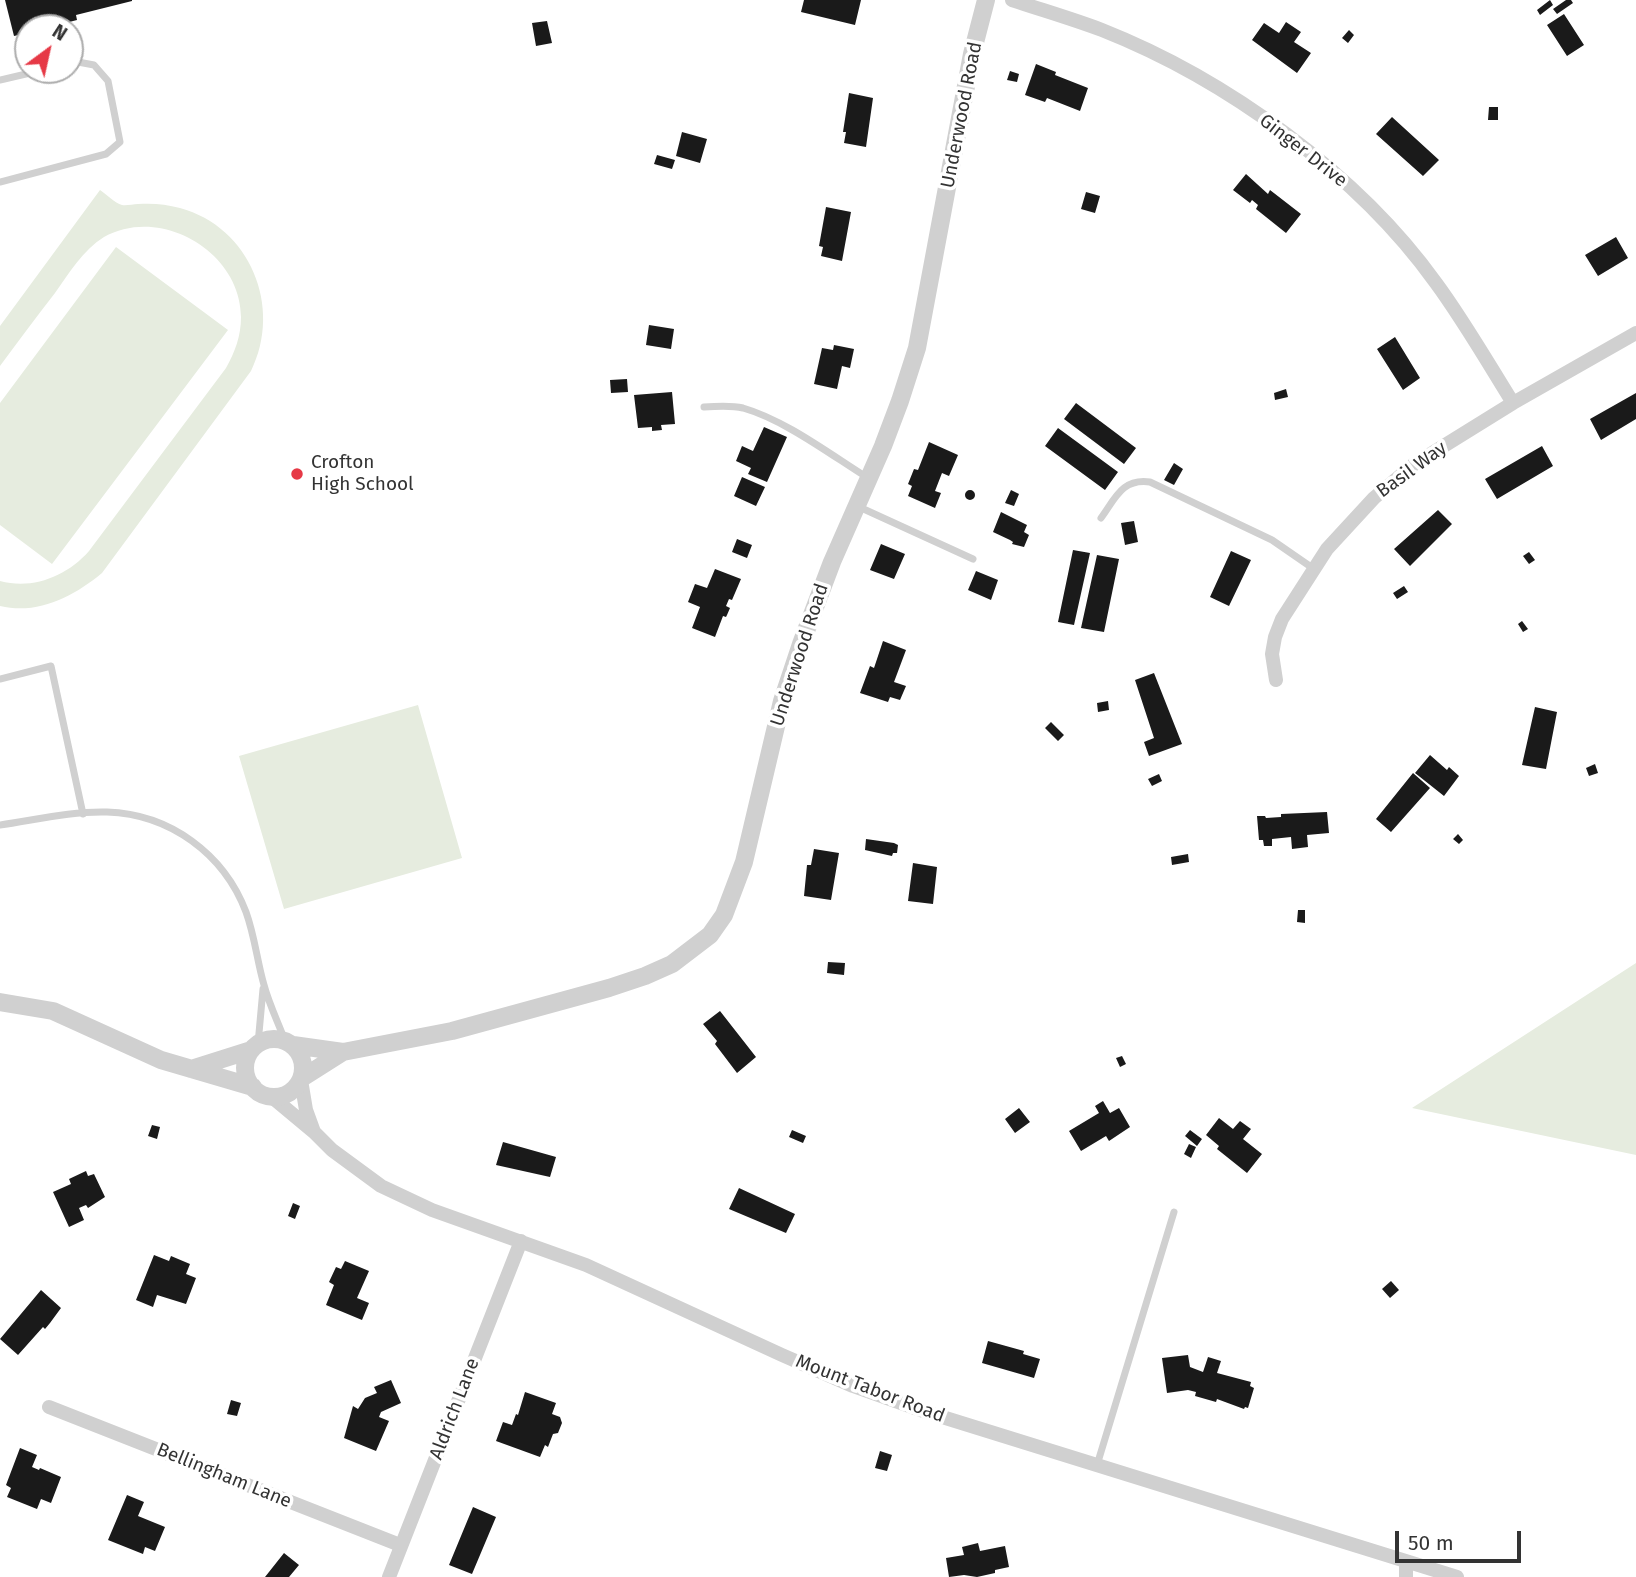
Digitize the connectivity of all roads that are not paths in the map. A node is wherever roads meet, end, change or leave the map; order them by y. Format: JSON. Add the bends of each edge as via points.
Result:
{"nodes":[{"id":1,"x":986,"y":0,"type":"edge"},
{"id":2,"x":1012,"y":0,"type":"edge"},
{"id":3,"x":84,"y":63,"type":"edge"},
{"id":4,"x":0,"y":182,"type":"edge"},
{"id":5,"x":1636,"y":333,"type":"edge"},
{"id":6,"x":1513,"y":403,"type":"junction"},
{"id":7,"x":704,"y":407,"type":"dead end"},
{"id":8,"x":869,"y":478,"type":"junction"},
{"id":9,"x":857,"y":505,"type":"junction"},
{"id":10,"x":1101,"y":519,"type":"dead end"},
{"id":11,"x":973,"y":559,"type":"dead end"},
{"id":12,"x":1314,"y":569,"type":"junction"},
{"id":13,"x":0,"y":679,"type":"edge"},
{"id":14,"x":1276,"y":680,"type":"dead end"},
{"id":15,"x":83,"y":814,"type":"junction"},
{"id":16,"x":0,"y":825,"type":"edge"},
{"id":17,"x":263,"y":985,"type":"junction"},
{"id":18,"x":0,"y":1002,"type":"edge"},
{"id":19,"x":289,"y":1043,"type":"junction"},
{"id":20,"x":254,"y":1047,"type":"junction"},
{"id":21,"x":343,"y":1052,"type":"junction"},
{"id":22,"x":191,"y":1069,"type":"junction"},
{"id":23,"x":301,"y":1079,"type":"junction"},
{"id":24,"x":253,"y":1087,"type":"junction"},
{"id":25,"x":272,"y":1097,"type":"junction"},
{"id":26,"x":314,"y":1132,"type":"junction"},
{"id":27,"x":1174,"y":1212,"type":"dead end"},
{"id":28,"x":521,"y":1241,"type":"junction"},
{"id":29,"x":48,"y":1407,"type":"dead end"},
{"id":30,"x":1097,"y":1465,"type":"junction"},
{"id":31,"x":400,"y":1545,"type":"junction"},
{"id":32,"x":1406,"y":1562,"type":"junction"},
{"id":33,"x":389,"y":1577,"type":"edge"},
{"id":34,"x":1406,"y":1577,"type":"edge"},
{"id":35,"x":1457,"y":1577,"type":"edge"}],
"edges":[{"from":1,"to":8,"type":"street","name":"Underwood Road","via":[[916,348]]},
{"from":2,"to":6,"type":"street","name":"Ginger Drive","via":[[1101,30],[1191,72],[1322,161],[1435,281]]},
{"from":3,"to":4,"type":"lane","via":[[94,65],[108,81],[120,142],[106,154]]},
{"from":5,"to":6,"type":"street","name":"Basil Way"},
{"from":6,"to":12,"type":"street","name":"Basil Way","via":[[1413,466],[1374,498]]},
{"from":7,"to":8,"type":"lane","via":[[741,408],[758,414]]},
{"from":8,"to":9,"type":"street","name":"Underwood Road"},
{"from":9,"to":11,"type":"lane"},
{"from":9,"to":21,"type":"street","name":"Underwood Road","via":[[782,701],[738,881],[710,935],[672,964],[609,988],[452,1031]]},
{"from":10,"to":12,"type":"lane","via":[[1129,484],[1150,482],[1272,540]]},
{"from":12,"to":14,"type":"street","name":"Basil Way","via":[[1275,637]]},
{"from":13,"to":15,"type":"lane","via":[[51,666]]},
{"from":15,"to":16,"type":"lane"},
{"from":15,"to":17,"type":"lane","via":[[107,812],[156,821],[179,832],[212,858],[236,889],[253,932]]},
{"from":17,"to":19,"type":"lane"},
{"from":17,"to":20,"type":"lane"},
{"from":18,"to":22,"type":"street","via":[[53,1011]]},
{"from":19,"to":20,"type":"street","via":[[276,1038]]},
{"from":19,"to":21,"type":"street","name":"Underwood Road"},
{"from":19,"to":23,"type":"street","via":[[303,1060]]},
{"from":20,"to":22,"type":"street"},
{"from":20,"to":24,"type":"street","via":[[245,1069]]},
{"from":21,"to":23,"type":"street","name":"Underwood Road"},
{"from":22,"to":24,"type":"street"},
{"from":23,"to":25,"type":"street","via":[[289,1093]]},
{"from":23,"to":26,"type":"street"},
{"from":24,"to":25,"type":"street"},
{"from":25,"to":26,"type":"street","name":"Mount Tabor Road"},
{"from":26,"to":28,"type":"street","name":"Mount Tabor Road","via":[[381,1186],[432,1210]]},
{"from":27,"to":30,"type":"lane"},
{"from":28,"to":30,"type":"street","name":"Mount Tabor Road","via":[[586,1265],[853,1385]]},
{"from":28,"to":31,"type":"street","name":"Aldrich Lane"},
{"from":29,"to":31,"type":"street","name":"Bellingham Lane"},
{"from":30,"to":32,"type":"street","name":"Mount Tabor Road"},
{"from":31,"to":33,"type":"street","name":"Aldrich Lane"},
{"from":32,"to":34,"type":"street"},
{"from":32,"to":35,"type":"street","name":"Mount Tabor Road"}]}
